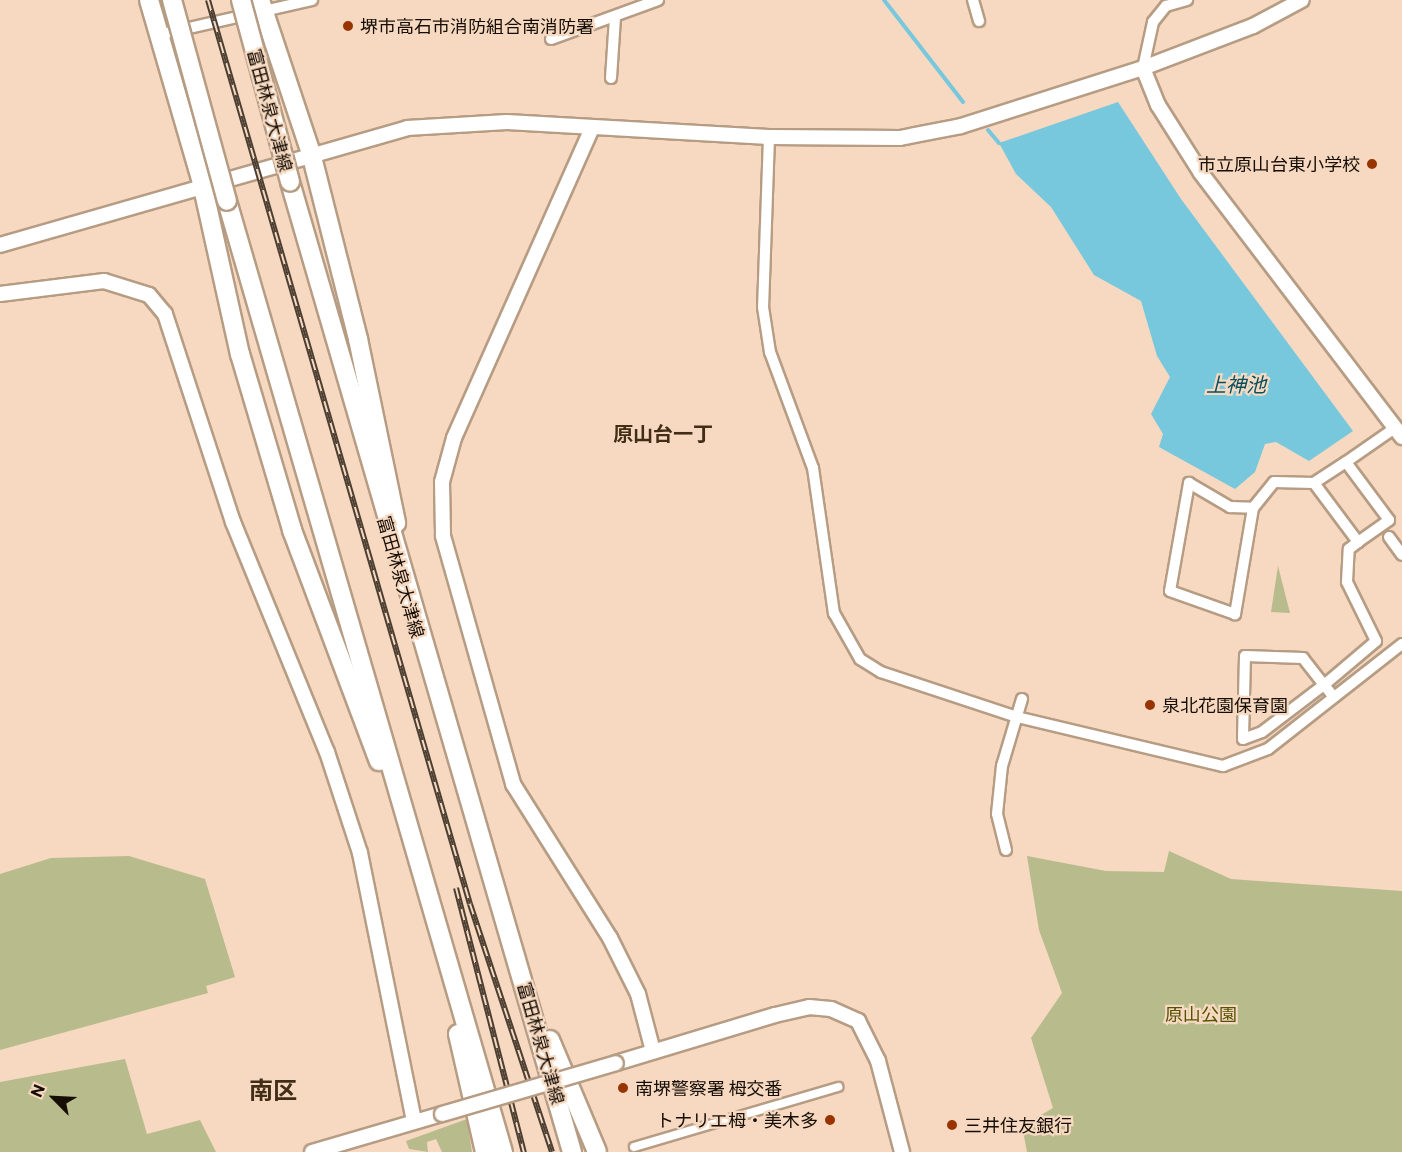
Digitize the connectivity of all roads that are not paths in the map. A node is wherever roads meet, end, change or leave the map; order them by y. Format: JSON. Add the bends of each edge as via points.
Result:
{"nodes":[{"id":1,"x":149,"y":0,"type":"edge"},
{"id":2,"x":172,"y":0,"type":"edge"},
{"id":3,"x":240,"y":0,"type":"edge"},
{"id":4,"x":312,"y":0,"type":"edge"},
{"id":5,"x":657,"y":0,"type":"edge"},
{"id":6,"x":973,"y":0,"type":"edge"},
{"id":7,"x":1187,"y":0,"type":"edge"},
{"id":8,"x":1302,"y":0,"type":"edge"},
{"id":9,"x":261,"y":6,"type":"edge"},
{"id":10,"x":615,"y":17,"type":"junction"},
{"id":11,"x":979,"y":21,"type":"dead end"},
{"id":12,"x":158,"y":35,"type":"junction"},
{"id":13,"x":551,"y":39,"type":"dead end"},
{"id":14,"x":1143,"y":68,"type":"junction"},
{"id":15,"x":611,"y":78,"type":"dead end"},
{"id":16,"x":592,"y":128,"type":"junction"},
{"id":17,"x":769,"y":137,"type":"junction"},
{"id":18,"x":311,"y":153,"type":"junction"},
{"id":19,"x":202,"y":183,"type":"junction"},
{"id":20,"x":0,"y":246,"type":"edge"},
{"id":21,"x":0,"y":294,"type":"edge"},
{"id":22,"x":1398,"y":433,"type":"edge"},
{"id":23,"x":1346,"y":462,"type":"junction"},
{"id":24,"x":1314,"y":483,"type":"junction"},
{"id":25,"x":1253,"y":508,"type":"junction"},
{"id":26,"x":1389,"y":537,"type":"dead end"},
{"id":27,"x":1358,"y":542,"type":"junction"},
{"id":28,"x":1402,"y":555,"type":"edge"},
{"id":29,"x":1402,"y":644,"type":"edge"},
{"id":30,"x":423,"y":651,"type":"junction"},
{"id":31,"x":1324,"y":685,"type":"junction"},
{"id":32,"x":1333,"y":696,"type":"junction"},
{"id":33,"x":1022,"y":699,"type":"dead end"},
{"id":34,"x":1017,"y":717,"type":"junction"},
{"id":35,"x":412,"y":837,"type":"junction"},
{"id":36,"x":1006,"y":850,"type":"dead end"},
{"id":37,"x":448,"y":960,"type":"junction"},
{"id":38,"x":525,"y":987,"type":"junction"},
{"id":39,"x":653,"y":1051,"type":"junction"},
{"id":40,"x":838,"y":1087,"type":"dead end"},
{"id":41,"x":414,"y":1120,"type":"junction"},
{"id":42,"x":634,"y":1147,"type":"dead end"},
{"id":43,"x":312,"y":1152,"type":"edge"},
{"id":44,"x":485,"y":1152,"type":"edge"},
{"id":45,"x":503,"y":1152,"type":"edge"},
{"id":46,"x":572,"y":1152,"type":"edge"},
{"id":47,"x":597,"y":1152,"type":"edge"},
{"id":48,"x":902,"y":1152,"type":"edge"}],
"edges":[{"from":1,"to":12,"type":"main road"},
{"from":2,"to":35,"type":"main road","bridge":true},
{"from":3,"to":30,"type":"main road","name":"富田林泉大津線","bridge":true},
{"from":4,"to":9,"type":"street"},
{"from":5,"to":10,"type":"street"},
{"from":6,"to":11,"type":"street"},
{"from":7,"to":14,"type":"street","via":[[1166,6],[1153,22]]},
{"from":8,"to":14,"type":"street","via":[[1253,26]]},
{"from":9,"to":12,"type":"street"},
{"from":9,"to":18,"type":"main road"},
{"from":10,"to":13,"type":"street"},
{"from":10,"to":15,"type":"street"},
{"from":12,"to":19,"type":"main road"},
{"from":14,"to":17,"type":"street","via":[[941,130],[900,138]]},
{"from":14,"to":22,"type":"street","via":[[1158,105],[1201,173]]},
{"from":16,"to":17,"type":"street"},
{"from":16,"to":18,"type":"street","via":[[507,122],[407,128]]},
{"from":16,"to":39,"type":"street","via":[[454,438],[442,482],[443,536],[513,784],[610,938],[638,994]]},
{"from":17,"to":34,"type":"street","via":[[767,330],[813,468],[834,613],[842,636],[860,659],[881,672]]},
{"from":18,"to":19,"type":"street"},
{"from":18,"to":30,"type":"main road","via":[[358,339]]},
{"from":19,"to":20,"type":"street"},
{"from":19,"to":35,"type":"main road","via":[[240,354],[292,530]]},
{"from":21,"to":41,"type":"street","via":[[104,281],[149,295],[165,314],[233,522],[327,752],[360,853]]},
{"from":22,"to":23,"type":"street"},
{"from":23,"to":24,"type":"street"},
{"from":23,"to":27,"type":"street","via":[[1389,520]]},
{"from":24,"to":25,"type":"street","via":[[1274,482]]},
{"from":24,"to":27,"type":"street"},
{"from":25,"to":25,"type":"street","via":[[1230,507],[1189,483],[1170,591],[1235,614]]},
{"from":26,"to":28,"type":"street"},
{"from":27,"to":31,"type":"street","via":[[1349,549],[1347,582],[1376,641]]},
{"from":29,"to":32,"type":"street"},
{"from":30,"to":38,"type":"main road","name":"富田林泉大津線"},
{"from":31,"to":31,"type":"street","via":[[1303,658],[1245,656],[1243,739],[1262,732]]},
{"from":31,"to":32,"type":"street"},
{"from":32,"to":34,"type":"street","via":[[1268,749],[1223,766]]},
{"from":33,"to":34,"type":"street"},
{"from":34,"to":36,"type":"street","via":[[997,814]]},
{"from":35,"to":37,"type":"main road"},
{"from":37,"to":44,"type":"main road","via":[[459,1043]]},
{"from":37,"to":45,"type":"main road"},
{"from":38,"to":46,"type":"main road","name":"富田林泉大津線"},
{"from":38,"to":47,"type":"main road"},
{"from":39,"to":41,"type":"street","bridge":true},
{"from":39,"to":48,"type":"street","via":[[809,1007],[831,1008],[858,1021],[878,1061]]},
{"from":40,"to":42,"type":"street"},
{"from":41,"to":43,"type":"street"}]}
